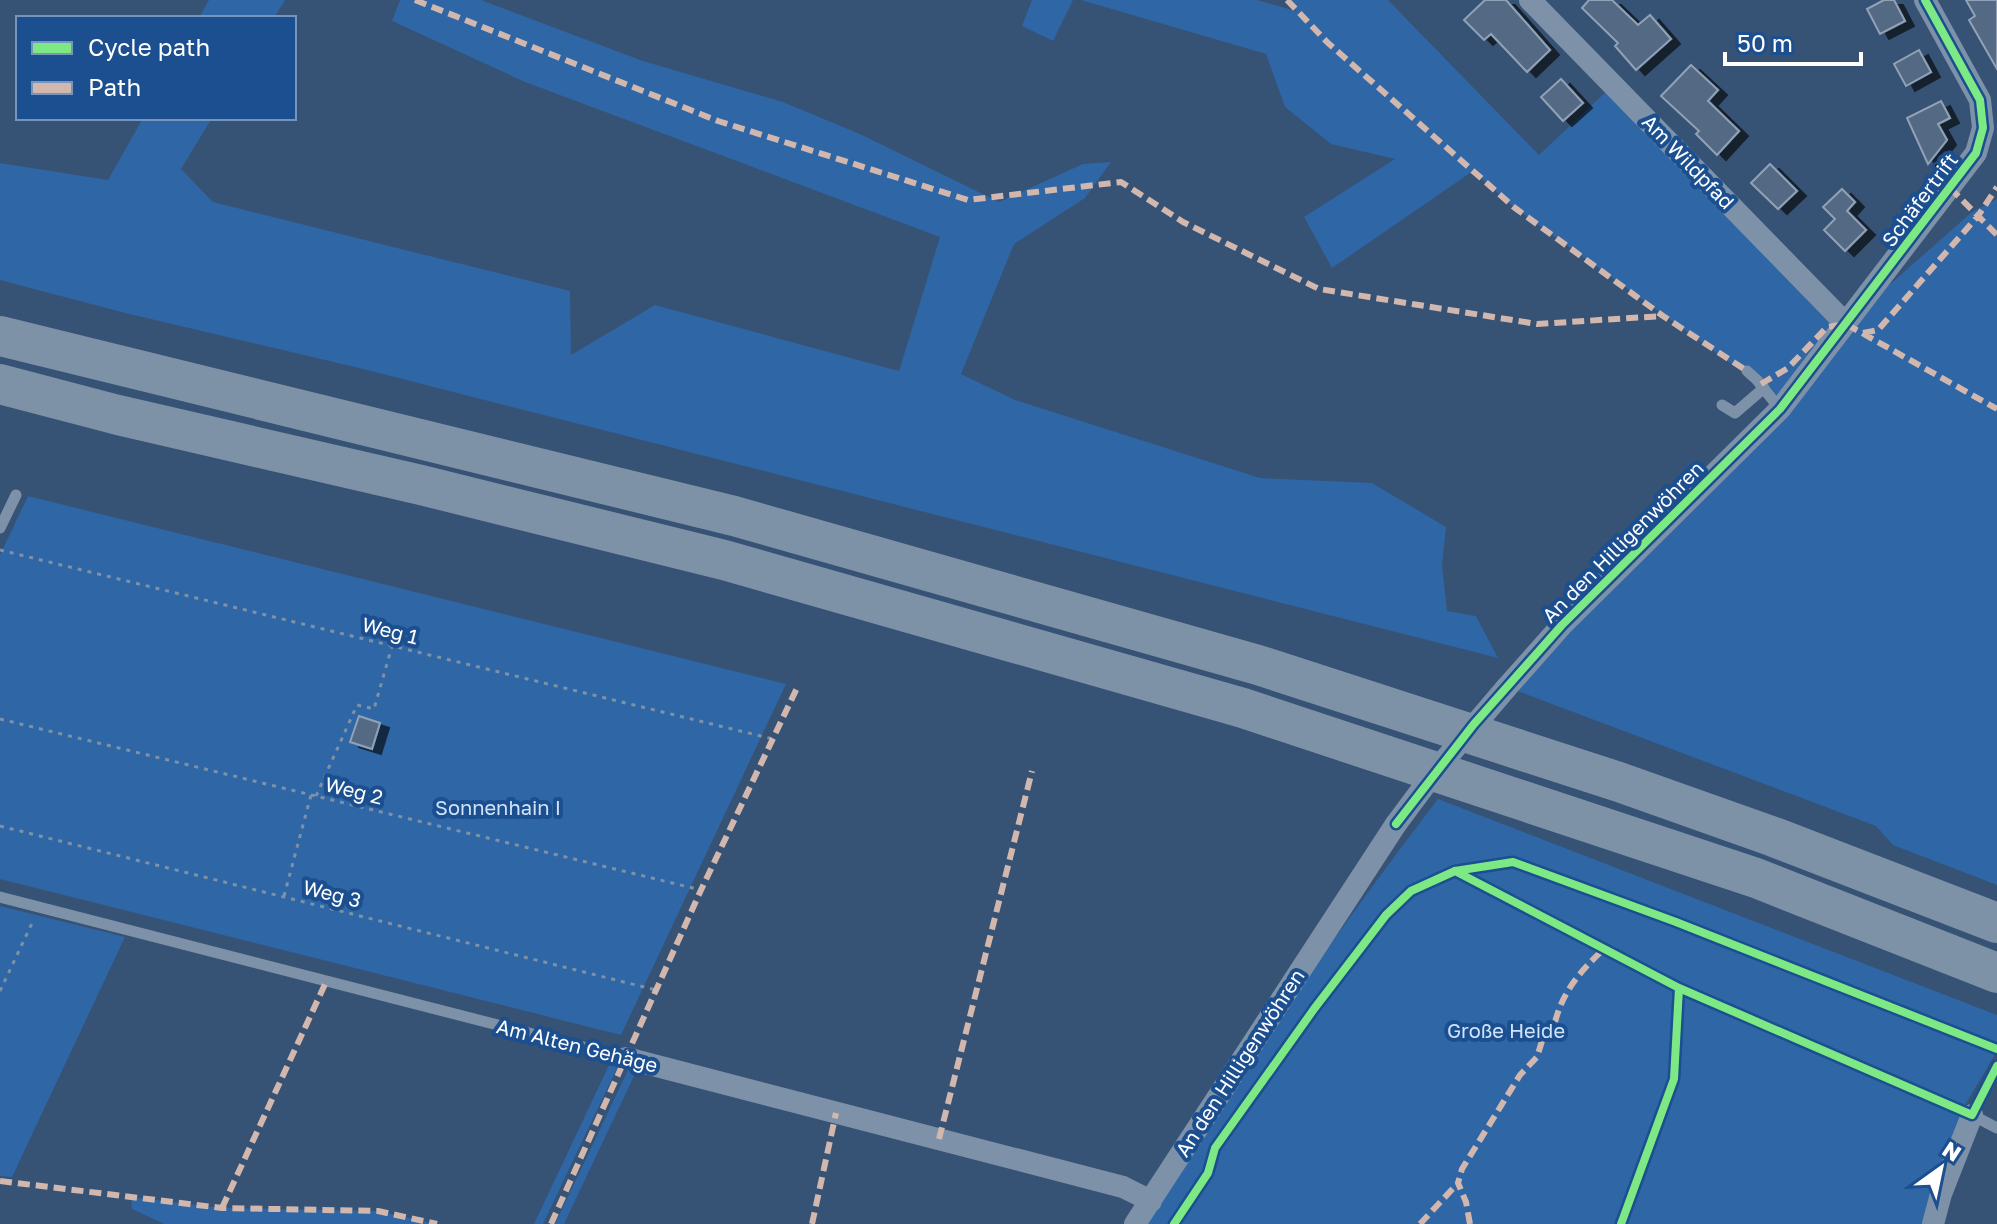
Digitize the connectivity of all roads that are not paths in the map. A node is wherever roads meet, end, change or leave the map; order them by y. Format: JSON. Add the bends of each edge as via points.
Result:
{"nodes":[{"id":1,"x":1530,"y":0,"type":"edge"},
{"id":2,"x":1925,"y":0,"type":"edge"},
{"id":3,"x":1846,"y":324,"type":"junction"},
{"id":4,"x":0,"y":336,"type":"edge"},
{"id":5,"x":1747,"y":371,"type":"dead end"},
{"id":6,"x":0,"y":384,"type":"edge"},
{"id":7,"x":1764,"y":388,"type":"junction"},
{"id":8,"x":1722,"y":405,"type":"dead end"},
{"id":9,"x":1780,"y":409,"type":"junction"},
{"id":10,"x":16,"y":495,"type":"dead end"},
{"id":11,"x":0,"y":528,"type":"edge"},
{"id":12,"x":0,"y":897,"type":"edge"},
{"id":13,"x":1997,"y":923,"type":"edge"},
{"id":14,"x":1997,"y":973,"type":"edge"},
{"id":15,"x":626,"y":1058,"type":"joint"},
{"id":16,"x":1972,"y":1115,"type":"joint"},
{"id":17,"x":1997,"y":1128,"type":"edge"},
{"id":18,"x":1151,"y":1201,"type":"junction"},
{"id":19,"x":1135,"y":1224,"type":"edge"},
{"id":20,"x":1933,"y":1224,"type":"edge"}],
"edges":[{"from":1,"to":3,"type":"street","name":"Am Wildpfad"},
{"from":2,"to":3,"type":"street","name":"Schäfertrift","via":[[1980,100],[1983,128],[1976,153]]},
{"from":3,"to":9,"type":"street","name":"An den Hilligenwöhren"},
{"from":4,"to":13,"type":"highway","via":[[734,516],[1258,665],[1619,782]]},
{"from":5,"to":7,"type":"lane"},
{"from":6,"to":14,"type":"highway","via":[[724,560],[1243,708],[1756,878]]},
{"from":7,"to":8,"type":"lane","via":[[1735,413]]},
{"from":7,"to":9,"type":"lane"},
{"from":9,"to":18,"type":"street","name":"An den Hilligenwöhren","bridge":true,"via":[[1562,625],[1437,769]]},
{"from":10,"to":11,"type":"lane"},
{"from":12,"to":15,"type":"lane","name":"Am Alten Gehäge"},
{"from":15,"to":18,"type":"street","name":"Am Alten Gehäge","via":[[1123,1187]]},
{"from":16,"to":17,"type":"lane"},
{"from":16,"to":20,"type":"street"},
{"from":18,"to":19,"type":"street","name":"An den Hilligenwöhren"}]}
